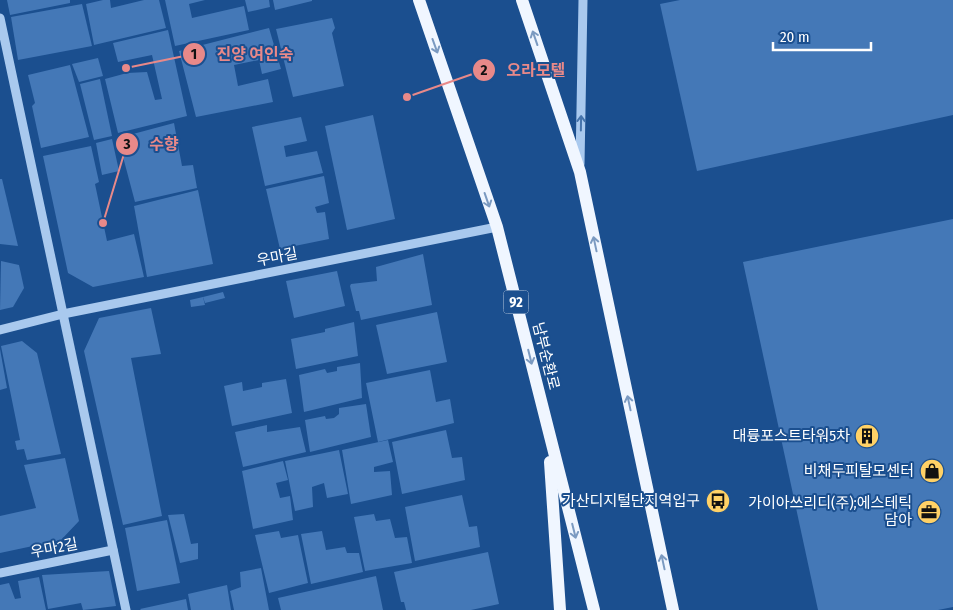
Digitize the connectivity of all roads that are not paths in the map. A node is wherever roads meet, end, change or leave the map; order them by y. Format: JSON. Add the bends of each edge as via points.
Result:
{"nodes":[{"id":1,"x":419,"y":0,"type":"edge"},
{"id":2,"x":522,"y":0,"type":"edge"},
{"id":3,"x":583,"y":0,"type":"edge"},
{"id":4,"x":0,"y":18,"type":"edge"},
{"id":5,"x":580,"y":172,"type":"junction"},
{"id":6,"x":497,"y":227,"type":"junction"},
{"id":7,"x":63,"y":314,"type":"junction"},
{"id":8,"x":0,"y":330,"type":"edge"},
{"id":9,"x":548,"y":430,"type":"junction"},
{"id":10,"x":113,"y":550,"type":"junction"},
{"id":11,"x":0,"y":573,"type":"edge"},
{"id":12,"x":126,"y":610,"type":"edge"},
{"id":13,"x":560,"y":610,"type":"edge"},
{"id":14,"x":594,"y":610,"type":"edge"},
{"id":15,"x":673,"y":610,"type":"edge"}],
"edges":[{"from":1,"to":6,"type":"main road","name":"남부순환로","number":"92","one_way":true},
{"from":5,"to":2,"type":"main road","one_way":true},
{"from":5,"to":3,"type":"street","one_way":true},
{"from":4,"to":7,"type":"street"},
{"from":15,"to":5,"type":"main road","one_way":true},
{"from":6,"to":7,"type":"street","name":"우마길"},
{"from":6,"to":9,"type":"main road","name":"남부순환로","number":"92","one_way":true},
{"from":7,"to":8,"type":"street","name":"우마길"},
{"from":7,"to":10,"type":"street"},
{"from":9,"to":13,"type":"main road"},
{"from":9,"to":14,"type":"main road","name":"남부순환로","number":"92","one_way":true},
{"from":10,"to":11,"type":"street","name":"우마2길"},
{"from":10,"to":12,"type":"street"}]}
